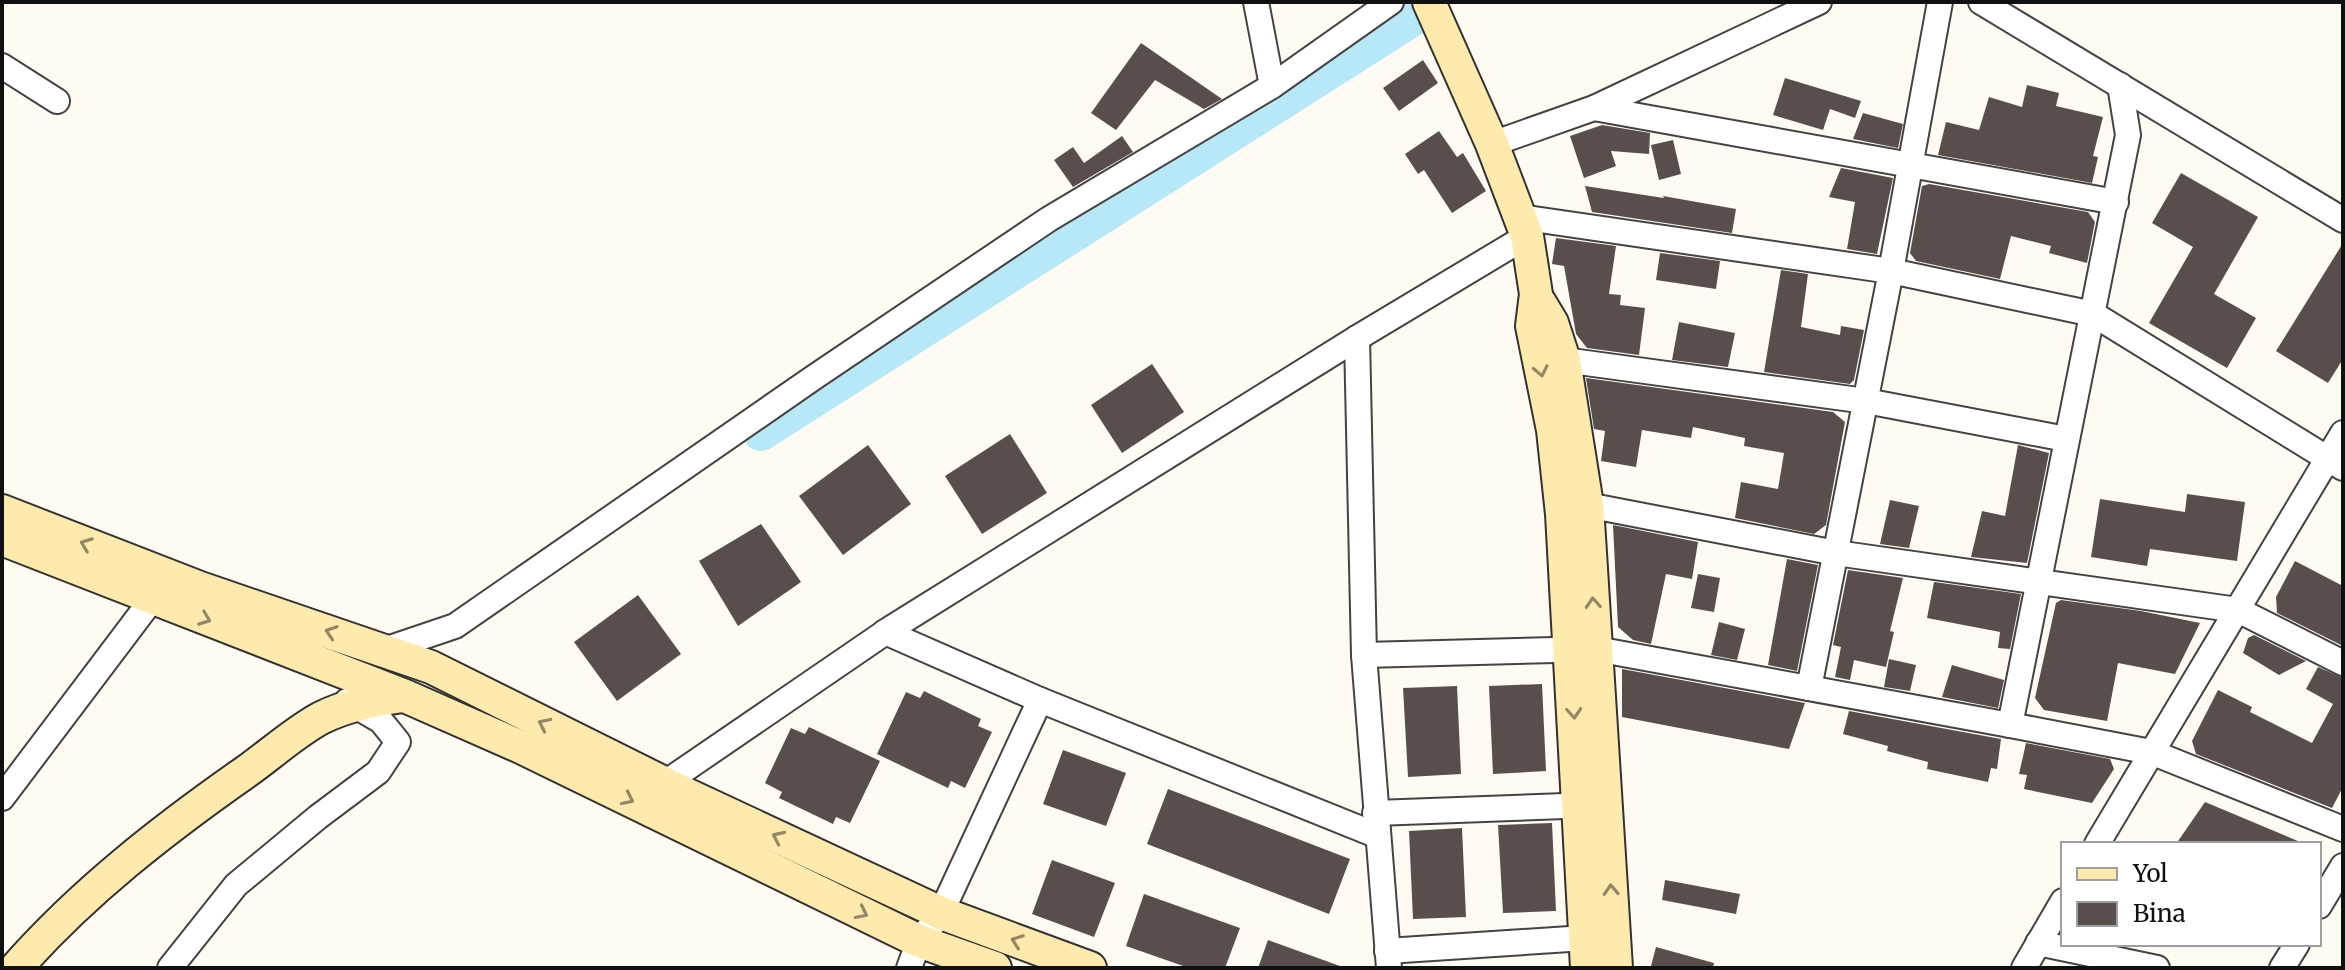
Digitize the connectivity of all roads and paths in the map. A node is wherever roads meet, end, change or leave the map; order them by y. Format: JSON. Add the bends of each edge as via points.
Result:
{"nodes":[{"id":1,"x":1256,"y":2,"type":"edge"},
{"id":2,"x":1391,"y":2,"type":"edge"},
{"id":3,"x":1429,"y":2,"type":"edge"},
{"id":4,"x":1819,"y":2,"type":"edge"},
{"id":5,"x":1940,"y":2,"type":"edge"},
{"id":6,"x":1981,"y":2,"type":"edge"},
{"id":7,"x":2,"y":66,"type":"edge"},
{"id":8,"x":2120,"y":85,"type":"junction"},
{"id":9,"x":1272,"y":86,"type":"junction"},
{"id":10,"x":57,"y":101,"type":"dead end"},
{"id":11,"x":1594,"y":108,"type":"junction"},
{"id":12,"x":1492,"y":144,"type":"junction"},
{"id":13,"x":1910,"y":163,"type":"junction"},
{"id":14,"x":2116,"y":202,"type":"junction"},
{"id":15,"x":2343,"y":220,"type":"edge"},
{"id":16,"x":1523,"y":227,"type":"junction"},
{"id":17,"x":1891,"y":271,"type":"junction"},
{"id":18,"x":1536,"y":294,"type":"junction"},
{"id":19,"x":2093,"y":314,"type":"junction"},
{"id":20,"x":1357,"y":338,"type":"junction"},
{"id":21,"x":1564,"y":360,"type":"junction"},
{"id":22,"x":1866,"y":401,"type":"junction"},
{"id":23,"x":2343,"y":433,"type":"edge"},
{"id":24,"x":2066,"y":439,"type":"junction"},
{"id":25,"x":2335,"y":463,"type":"edge"},
{"id":26,"x":1587,"y":505,"type":"junction"},
{"id":27,"x":2,"y":511,"type":"edge"},
{"id":28,"x":2,"y":539,"type":"edge"},
{"id":29,"x":1836,"y":553,"type":"junction"},
{"id":30,"x":2039,"y":581,"type":"junction"},
{"id":31,"x":153,"y":598,"type":"junction"},
{"id":32,"x":2238,"y":610,"type":"junction"},
{"id":33,"x":455,"y":626,"type":"junction"},
{"id":34,"x":885,"y":632,"type":"junction"},
{"id":35,"x":1583,"y":649,"type":"junction"},
{"id":36,"x":384,"y":650,"type":"junction"},
{"id":37,"x":1364,"y":655,"type":"junction"},
{"id":38,"x":2343,"y":663,"type":"edge"},
{"id":39,"x":431,"y":667,"type":"junction"},
{"id":40,"x":1809,"y":688,"type":"junction"},
{"id":41,"x":405,"y":696,"type":"junction"},
{"id":42,"x":343,"y":700,"type":"junction"},
{"id":43,"x":1040,"y":700,"type":"junction"},
{"id":44,"x":2010,"y":725,"type":"junction"},
{"id":45,"x":2151,"y":752,"type":"junction"},
{"id":46,"x":665,"y":783,"type":"junction"},
{"id":47,"x":2,"y":798,"type":"edge"},
{"id":48,"x":1593,"y":805,"type":"junction"},
{"id":49,"x":1375,"y":824,"type":"junction"},
{"id":50,"x":2343,"y":829,"type":"edge"},
{"id":51,"x":2098,"y":842,"type":"edge"},
{"id":52,"x":2343,"y":866,"type":"edge"},
{"id":53,"x":2321,"y":903,"type":"edge"},
{"id":54,"x":2061,"y":904,"type":"edge"},
{"id":55,"x":941,"y":913,"type":"junction"},
{"id":56,"x":2038,"y":943,"type":"junction"},
{"id":57,"x":2296,"y":946,"type":"edge"},
{"id":58,"x":1601,"y":953,"type":"edge"},
{"id":59,"x":914,"y":955,"type":"edge"},
{"id":60,"x":1388,"y":960,"type":"edge"},
{"id":61,"x":2,"y":963,"type":"edge"},
{"id":62,"x":13,"y":968,"type":"edge"},
{"id":63,"x":170,"y":968,"type":"edge"},
{"id":64,"x":995,"y":968,"type":"edge"},
{"id":65,"x":1090,"y":968,"type":"edge"},
{"id":66,"x":2024,"y":968,"type":"edge"},
{"id":67,"x":2157,"y":968,"type":"edge"},
{"id":68,"x":2282,"y":968,"type":"edge"}],
"edges":[{"from":1,"to":9,"type":"street"},
{"from":2,"to":9,"type":"street"},
{"from":3,"to":12,"type":"main road"},
{"from":4,"to":11,"type":"street"},
{"from":5,"to":13,"type":"street"},
{"from":6,"to":8,"type":"street"},
{"from":7,"to":10,"type":"street"},
{"from":8,"to":14,"type":"street","via":[[2128,135]]},
{"from":8,"to":15,"type":"street"},
{"from":9,"to":33,"type":"street","via":[[1049,219]]},
{"from":11,"to":12,"type":"street"},
{"from":11,"to":13,"type":"street"},
{"from":12,"to":16,"type":"main road"},
{"from":13,"to":14,"type":"street"},
{"from":13,"to":17,"type":"street"},
{"from":14,"to":19,"type":"street"},
{"from":16,"to":17,"type":"street"},
{"from":16,"to":18,"type":"main road"},
{"from":16,"to":20,"type":"street"},
{"from":17,"to":19,"type":"street"},
{"from":17,"to":22,"type":"street"},
{"from":18,"to":21,"type":"main road"},
{"from":18,"to":35,"type":"main road","one_way":true,"via":[[1532,326],[1553,430]]},
{"from":19,"to":24,"type":"street"},
{"from":19,"to":25,"type":"street"},
{"from":20,"to":34,"type":"street"},
{"from":20,"to":37,"type":"street"},
{"from":21,"to":22,"type":"street"},
{"from":21,"to":26,"type":"main road"},
{"from":22,"to":24,"type":"street"},
{"from":22,"to":29,"type":"street"},
{"from":23,"to":25,"type":"street"},
{"from":24,"to":30,"type":"street"},
{"from":25,"to":32,"type":"street"},
{"from":26,"to":29,"type":"street"},
{"from":35,"to":26,"type":"main road","one_way":true},
{"from":36,"to":27,"type":"main road","one_way":true,"via":[[200,588]]},
{"from":28,"to":31,"type":"main road"},
{"from":29,"to":30,"type":"street"},
{"from":29,"to":40,"type":"street"},
{"from":30,"to":32,"type":"street"},
{"from":30,"to":44,"type":"street"},
{"from":31,"to":42,"type":"main road","one_way":true},
{"from":31,"to":47,"type":"street"},
{"from":32,"to":38,"type":"street"},
{"from":32,"to":45,"type":"street"},
{"from":33,"to":36,"type":"street"},
{"from":33,"to":39,"type":"street"},
{"from":34,"to":43,"type":"street"},
{"from":34,"to":46,"type":"street"},
{"from":35,"to":37,"type":"street"},
{"from":35,"to":40,"type":"street"},
{"from":35,"to":48,"type":"main road"},
{"from":36,"to":39,"type":"main road"},
{"from":36,"to":42,"type":"main road"},
{"from":37,"to":49,"type":"street"},
{"from":39,"to":41,"type":"main road"},
{"from":46,"to":39,"type":"main road","one_way":true},
{"from":40,"to":44,"type":"street"},
{"from":41,"to":42,"type":"main road"},
{"from":41,"to":59,"type":"main road","one_way":true,"via":[[523,748]]},
{"from":42,"to":62,"type":"main road","via":[[94,889]]},
{"from":42,"to":63,"type":"street","via":[[381,721],[398,742],[378,772],[236,885]]},
{"from":43,"to":49,"type":"street"},
{"from":43,"to":55,"type":"street"},
{"from":44,"to":45,"type":"street"},
{"from":45,"to":50,"type":"street"},
{"from":45,"to":51,"type":"street"},
{"from":55,"to":46,"type":"main road","one_way":true},
{"from":48,"to":49,"type":"street"},
{"from":48,"to":58,"type":"main road"},
{"from":49,"to":60,"type":"street"},
{"from":52,"to":53,"type":"street"},
{"from":54,"to":56,"type":"street"},
{"from":55,"to":59,"type":"street"},
{"from":65,"to":55,"type":"main road","one_way":true},
{"from":56,"to":66,"type":"street"},
{"from":56,"to":67,"type":"street"},
{"from":57,"to":68,"type":"street"},
{"from":58,"to":60,"type":"street"},
{"from":59,"to":64,"type":"main road"},
{"from":61,"to":62,"type":"street"}]}
